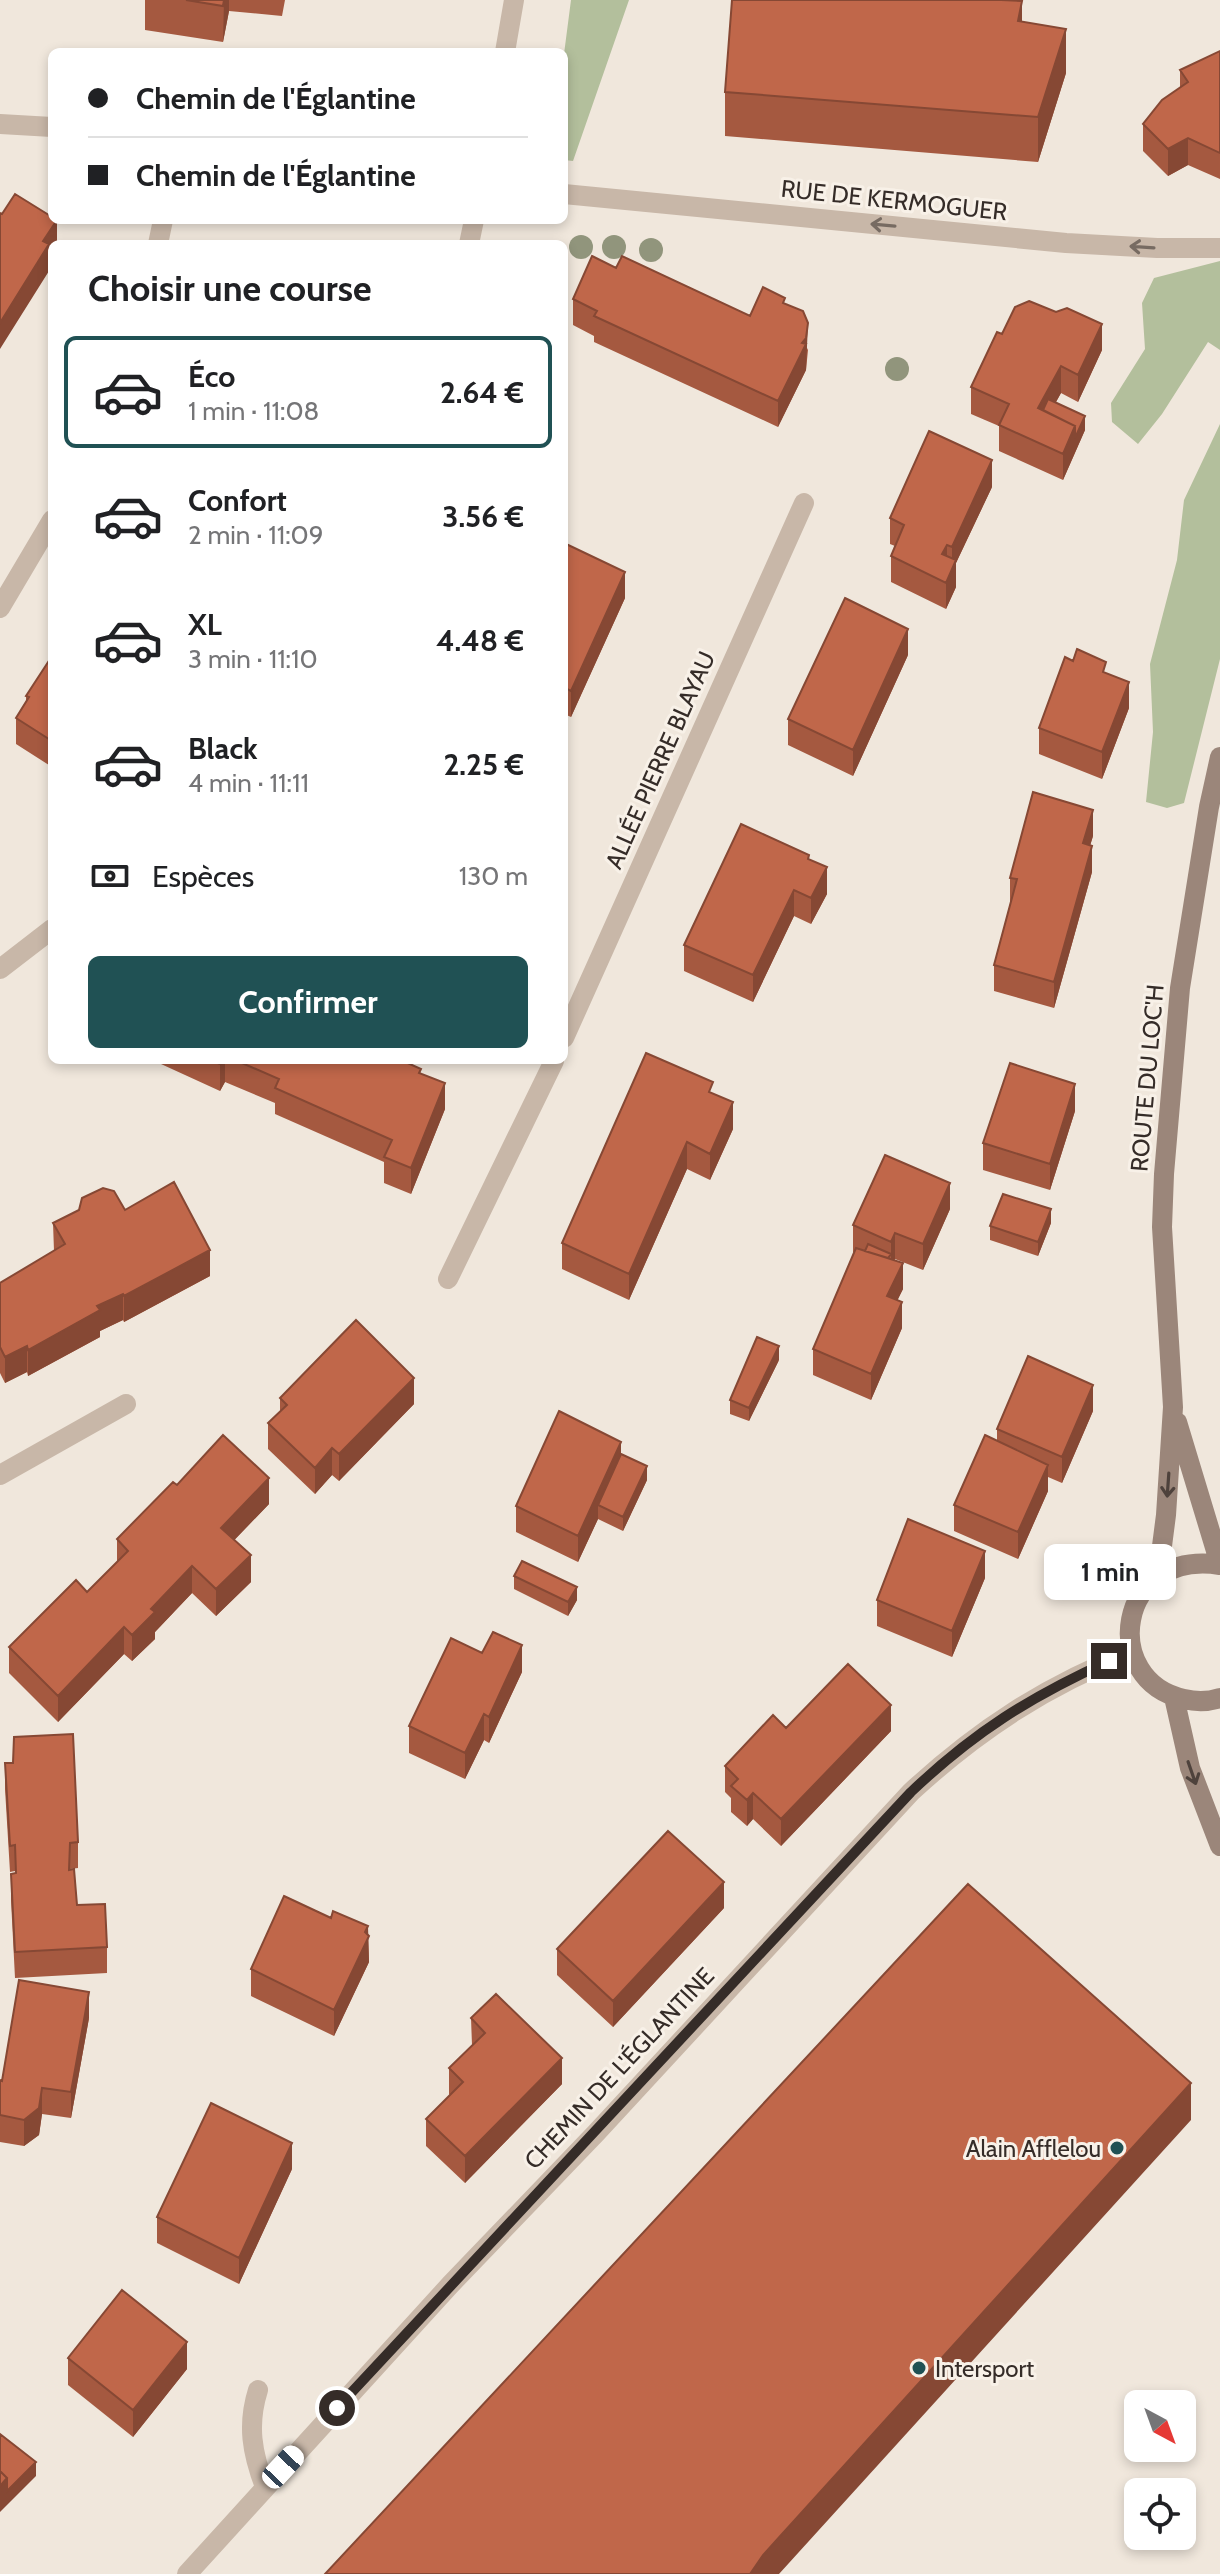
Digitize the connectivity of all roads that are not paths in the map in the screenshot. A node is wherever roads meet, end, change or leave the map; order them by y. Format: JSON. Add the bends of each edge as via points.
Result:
{"nodes":[{"id":1,"x":514,"y":0,"type":"edge"},
{"id":2,"x":506,"y":48,"type":"edge"},
{"id":3,"x":0,"y":124,"type":"edge"},
{"id":4,"x":48,"y":127,"type":"edge"},
{"id":5,"x":568,"y":194,"type":"edge"},
{"id":6,"x":1220,"y":248,"type":"edge"},
{"id":7,"x":804,"y":503,"type":"dead end"},
{"id":8,"x":48,"y":527,"type":"edge"},
{"id":9,"x":0,"y":608,"type":"edge"},
{"id":10,"x":1220,"y":757,"type":"edge"},
{"id":11,"x":48,"y":932,"type":"edge"},
{"id":12,"x":0,"y":969,"type":"edge"},
{"id":13,"x":568,"y":1029,"type":"edge"},
{"id":14,"x":551,"y":1064,"type":"edge"},
{"id":15,"x":448,"y":1279,"type":"dead end"},
{"id":16,"x":126,"y":1404,"type":"dead end"},
{"id":17,"x":1173,"y":1407,"type":"junction"},
{"id":18,"x":0,"y":1475,"type":"edge"},
{"id":19,"x":1220,"y":1564,"type":"edge"},
{"id":20,"x":1158,"y":1577,"type":"junction"},
{"id":21,"x":1132,"y":1652,"type":"junction"},
{"id":22,"x":1174,"y":1697,"type":"junction"},
{"id":23,"x":1220,"y":1698,"type":"edge"},
{"id":24,"x":1220,"y":1846,"type":"edge"},
{"id":25,"x":258,"y":2390,"type":"dead end"},
{"id":26,"x":265,"y":2487,"type":"junction"},
{"id":27,"x":187,"y":2574,"type":"edge"}],
"edges":[{"from":1,"to":2,"type":"street"},
{"from":3,"to":4,"type":"street"},
{"from":6,"to":5,"type":"street","name":"RUE DE KERMOGUER","one_way":true,"via":[[1066,243]]},
{"from":7,"to":13,"type":"street","name":"ALLÉE PIERRE BLAYAU"},
{"from":8,"to":9,"type":"street"},
{"from":10,"to":17,"type":"main road","name":"ROUTE DU LOC'H","via":[[1180,988],[1164,1174],[1162,1227]]},
{"from":11,"to":12,"type":"street"},
{"from":14,"to":15,"type":"street"},
{"from":16,"to":18,"type":"street"},
{"from":17,"to":19,"type":"main road","name":"ROUTE DU LOC'H"},
{"from":17,"to":20,"type":"main road","name":"ROUTE DU LOC'H","one_way":true},
{"from":19,"to":20,"type":"main road","via":[[1178,1565]]},
{"from":20,"to":21,"type":"main road","via":[[1137,1602]]},
{"from":21,"to":22,"type":"main road","via":[[1146,1676]]},
{"from":21,"to":26,"type":"street","name":"CHEMIN DE L'ÉGLANTINE","via":[[1038,1694],[948,1758],[911,1792]]},
{"from":22,"to":23,"type":"main road","via":[[1195,1702]]},
{"from":22,"to":24,"type":"main road","one_way":true,"via":[[1190,1768]]},
{"from":25,"to":26,"type":"street","via":[[251,2436]]},
{"from":26,"to":27,"type":"street","name":"CHEMIN DE L'ÉGLANTINE"}]}
